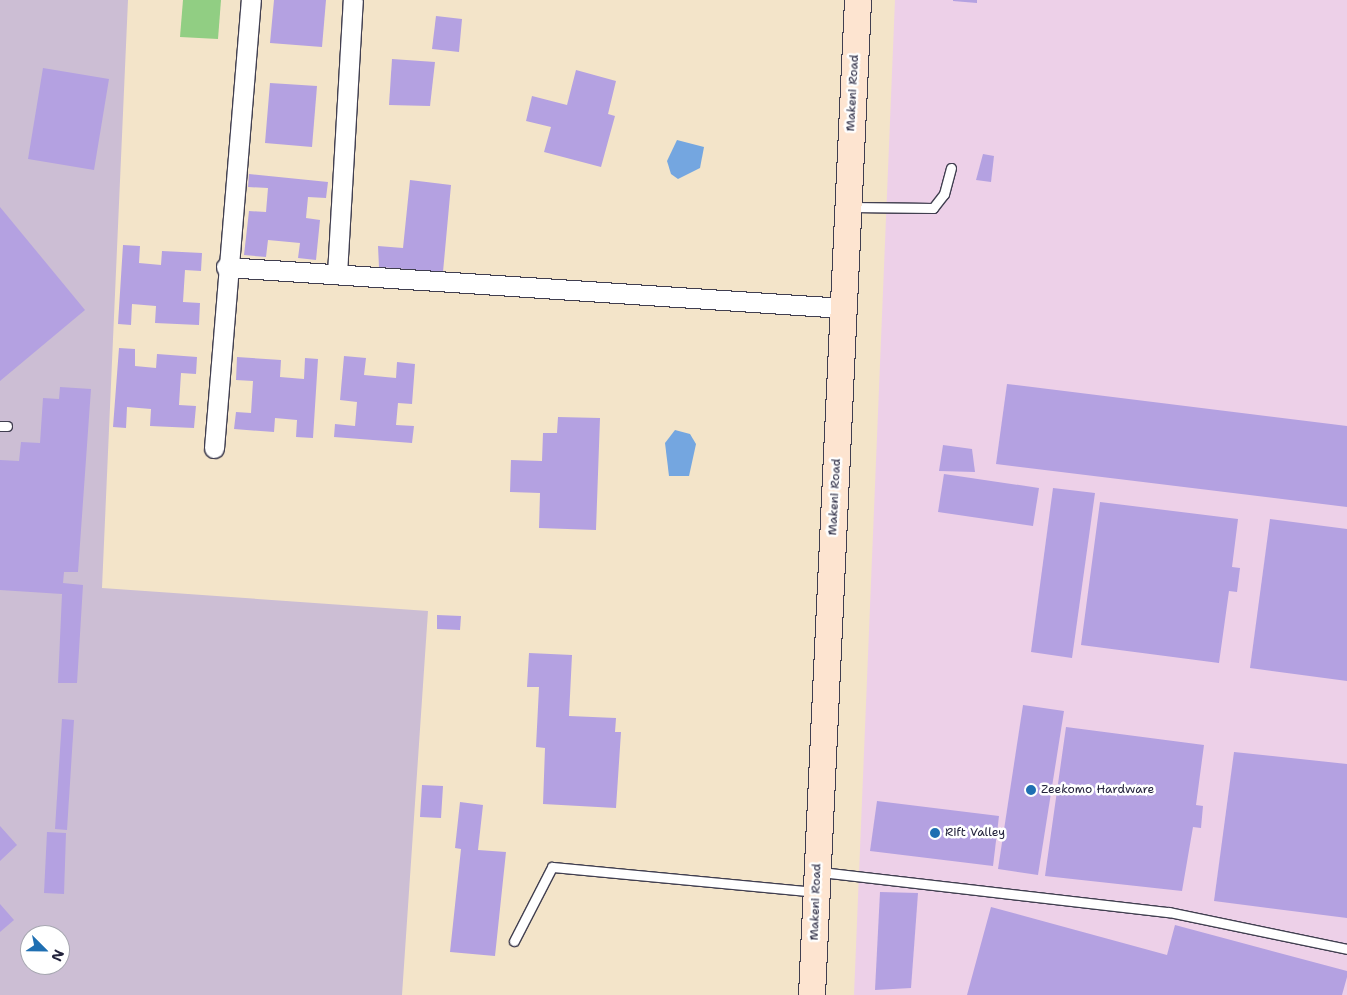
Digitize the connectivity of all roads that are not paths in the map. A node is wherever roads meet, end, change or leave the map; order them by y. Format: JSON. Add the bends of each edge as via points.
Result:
{"nodes":[{"id":1,"x":251,"y":0,"type":"edge"},
{"id":2,"x":353,"y":0,"type":"edge"},
{"id":3,"x":858,"y":0,"type":"edge"},
{"id":4,"x":951,"y":168,"type":"dead end"},
{"id":5,"x":848,"y":207,"type":"junction"},
{"id":6,"x":226,"y":267,"type":"junction"},
{"id":7,"x":336,"y":274,"type":"junction"},
{"id":8,"x":844,"y":308,"type":"junction"},
{"id":9,"x":214,"y":448,"type":"dead end"},
{"id":10,"x":816,"y":882,"type":"junction"},
{"id":11,"x":514,"y":941,"type":"dead end"},
{"id":12,"x":1347,"y":949,"type":"edge"},
{"id":13,"x":812,"y":995,"type":"edge"}],
"edges":[{"from":1,"to":6,"type":"street"},
{"from":2,"to":7,"type":"street"},
{"from":3,"to":5,"type":"main road","name":"Makeni Road"},
{"from":4,"to":5,"type":"lane","via":[[944,194],[933,208]]},
{"from":5,"to":8,"type":"main road","name":"Makeni Road"},
{"from":6,"to":7,"type":"street"},
{"from":6,"to":9,"type":"street"},
{"from":7,"to":8,"type":"street"},
{"from":8,"to":10,"type":"main road","name":"Makeni Road"},
{"from":10,"to":11,"type":"lane","via":[[552,867]]},
{"from":10,"to":12,"type":"lane","via":[[1169,912]]},
{"from":10,"to":13,"type":"main road","name":"Makeni Road"}]}
